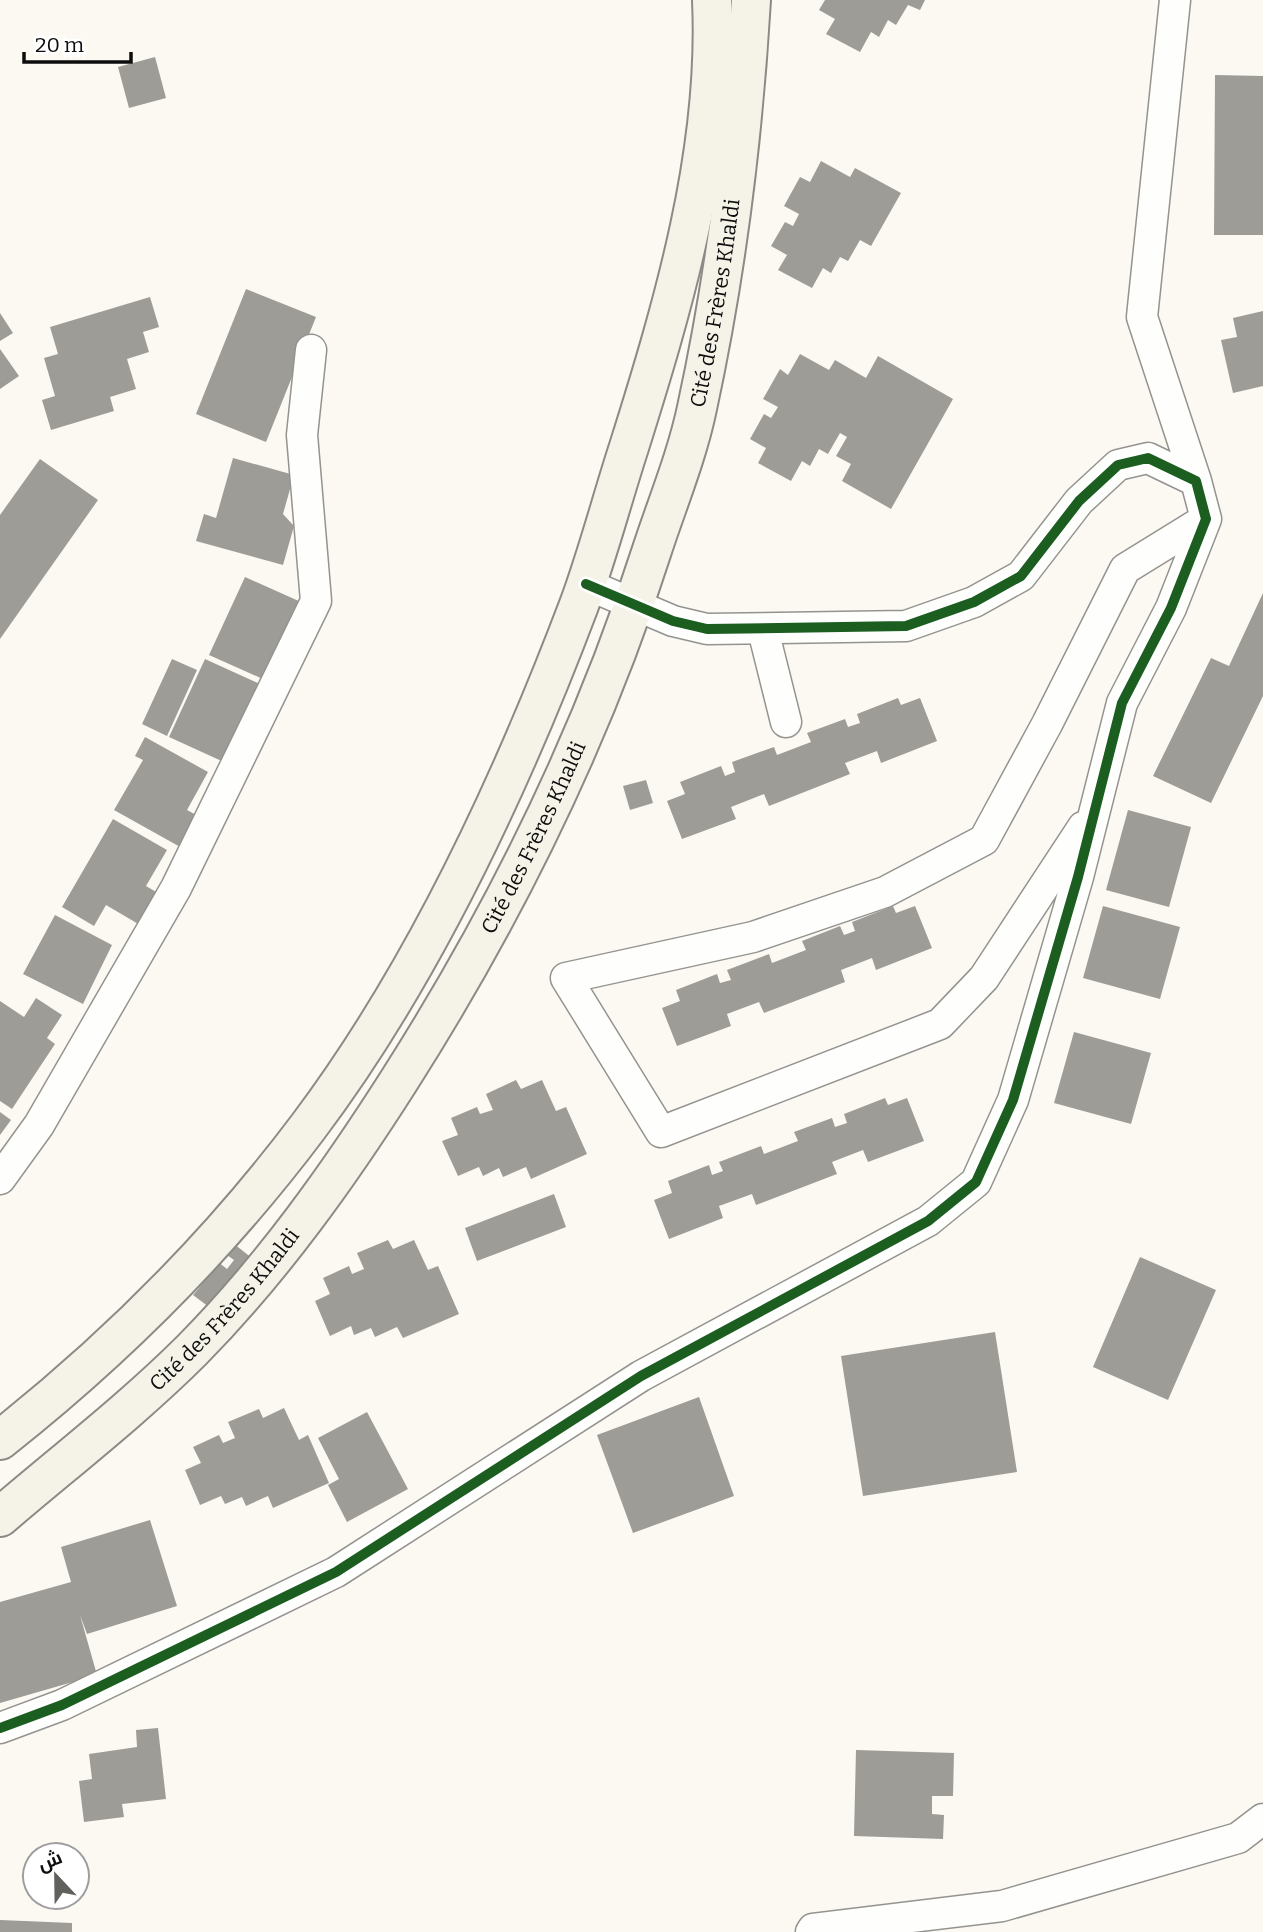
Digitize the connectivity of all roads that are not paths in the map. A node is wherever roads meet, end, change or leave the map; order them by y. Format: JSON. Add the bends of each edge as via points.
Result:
{"nodes":[{"id":1,"x":712,"y":0,"type":"edge"},
{"id":2,"x":751,"y":0,"type":"edge"},
{"id":3,"x":1175,"y":0,"type":"edge"},
{"id":4,"x":311,"y":350,"type":"dead end"},
{"id":5,"x":1196,"y":481,"type":"junction"},
{"id":6,"x":1206,"y":519,"type":"junction"},
{"id":7,"x":586,"y":584,"type":"junction"},
{"id":8,"x":635,"y":605,"type":"junction"},
{"id":9,"x":763,"y":631,"type":"junction"},
{"id":10,"x":786,"y":722,"type":"dead end"},
{"id":11,"x":1096,"y":807,"type":"junction"},
{"id":12,"x":0,"y":1179,"type":"edge"},
{"id":13,"x":0,"y":1440,"type":"edge"},
{"id":14,"x":0,"y":1517,"type":"edge"},
{"id":15,"x":0,"y":1728,"type":"edge"},
{"id":16,"x":1263,"y":1819,"type":"edge"},
{"id":17,"x":811,"y":1932,"type":"edge"}],
"edges":[{"from":1,"to":7,"type":"main road","name":"Cité des Frères Khaldi","via":[[714,53],[705,145],[681,260],[652,373]]},
{"from":2,"to":8,"type":"main road","name":"Cité des Frères Khaldi","via":[[742,136],[696,413]]},
{"from":3,"to":5,"type":"street","via":[[1142,317]]},
{"from":4,"to":12,"type":"street","via":[[302,435],[316,601],[176,888],[39,1125]]},
{"from":5,"to":6,"type":"street"},
{"from":5,"to":9,"type":"street","via":[[1148,458],[1118,465],[1079,501],[1021,576],[974,602],[906,626]]},
{"from":6,"to":11,"type":"street","via":[[1171,608],[1122,703]]},
{"from":6,"to":11,"type":"street","via":[[1125,569],[984,840],[885,892],[766,933],[566,978],[662,1132],[940,1024],[984,978]]},
{"from":7,"to":8,"type":"street"},
{"from":7,"to":13,"type":"main road","name":"Cité des Frères Khaldi","via":[[535,716],[434,927],[310,1126],[196,1261],[107,1348]]},
{"from":8,"to":9,"type":"street","via":[[707,629]]},
{"from":8,"to":14,"type":"main road","name":"Cité des Frères Khaldi","via":[[519,876],[460,984],[332,1183],[191,1350]]},
{"from":9,"to":10,"type":"street"},
{"from":11,"to":15,"type":"street","via":[[1013,1100],[976,1182],[928,1221],[641,1376],[336,1572],[62,1705]]},
{"from":16,"to":17,"type":"street","via":[[1238,1838],[1002,1906]]}]}
